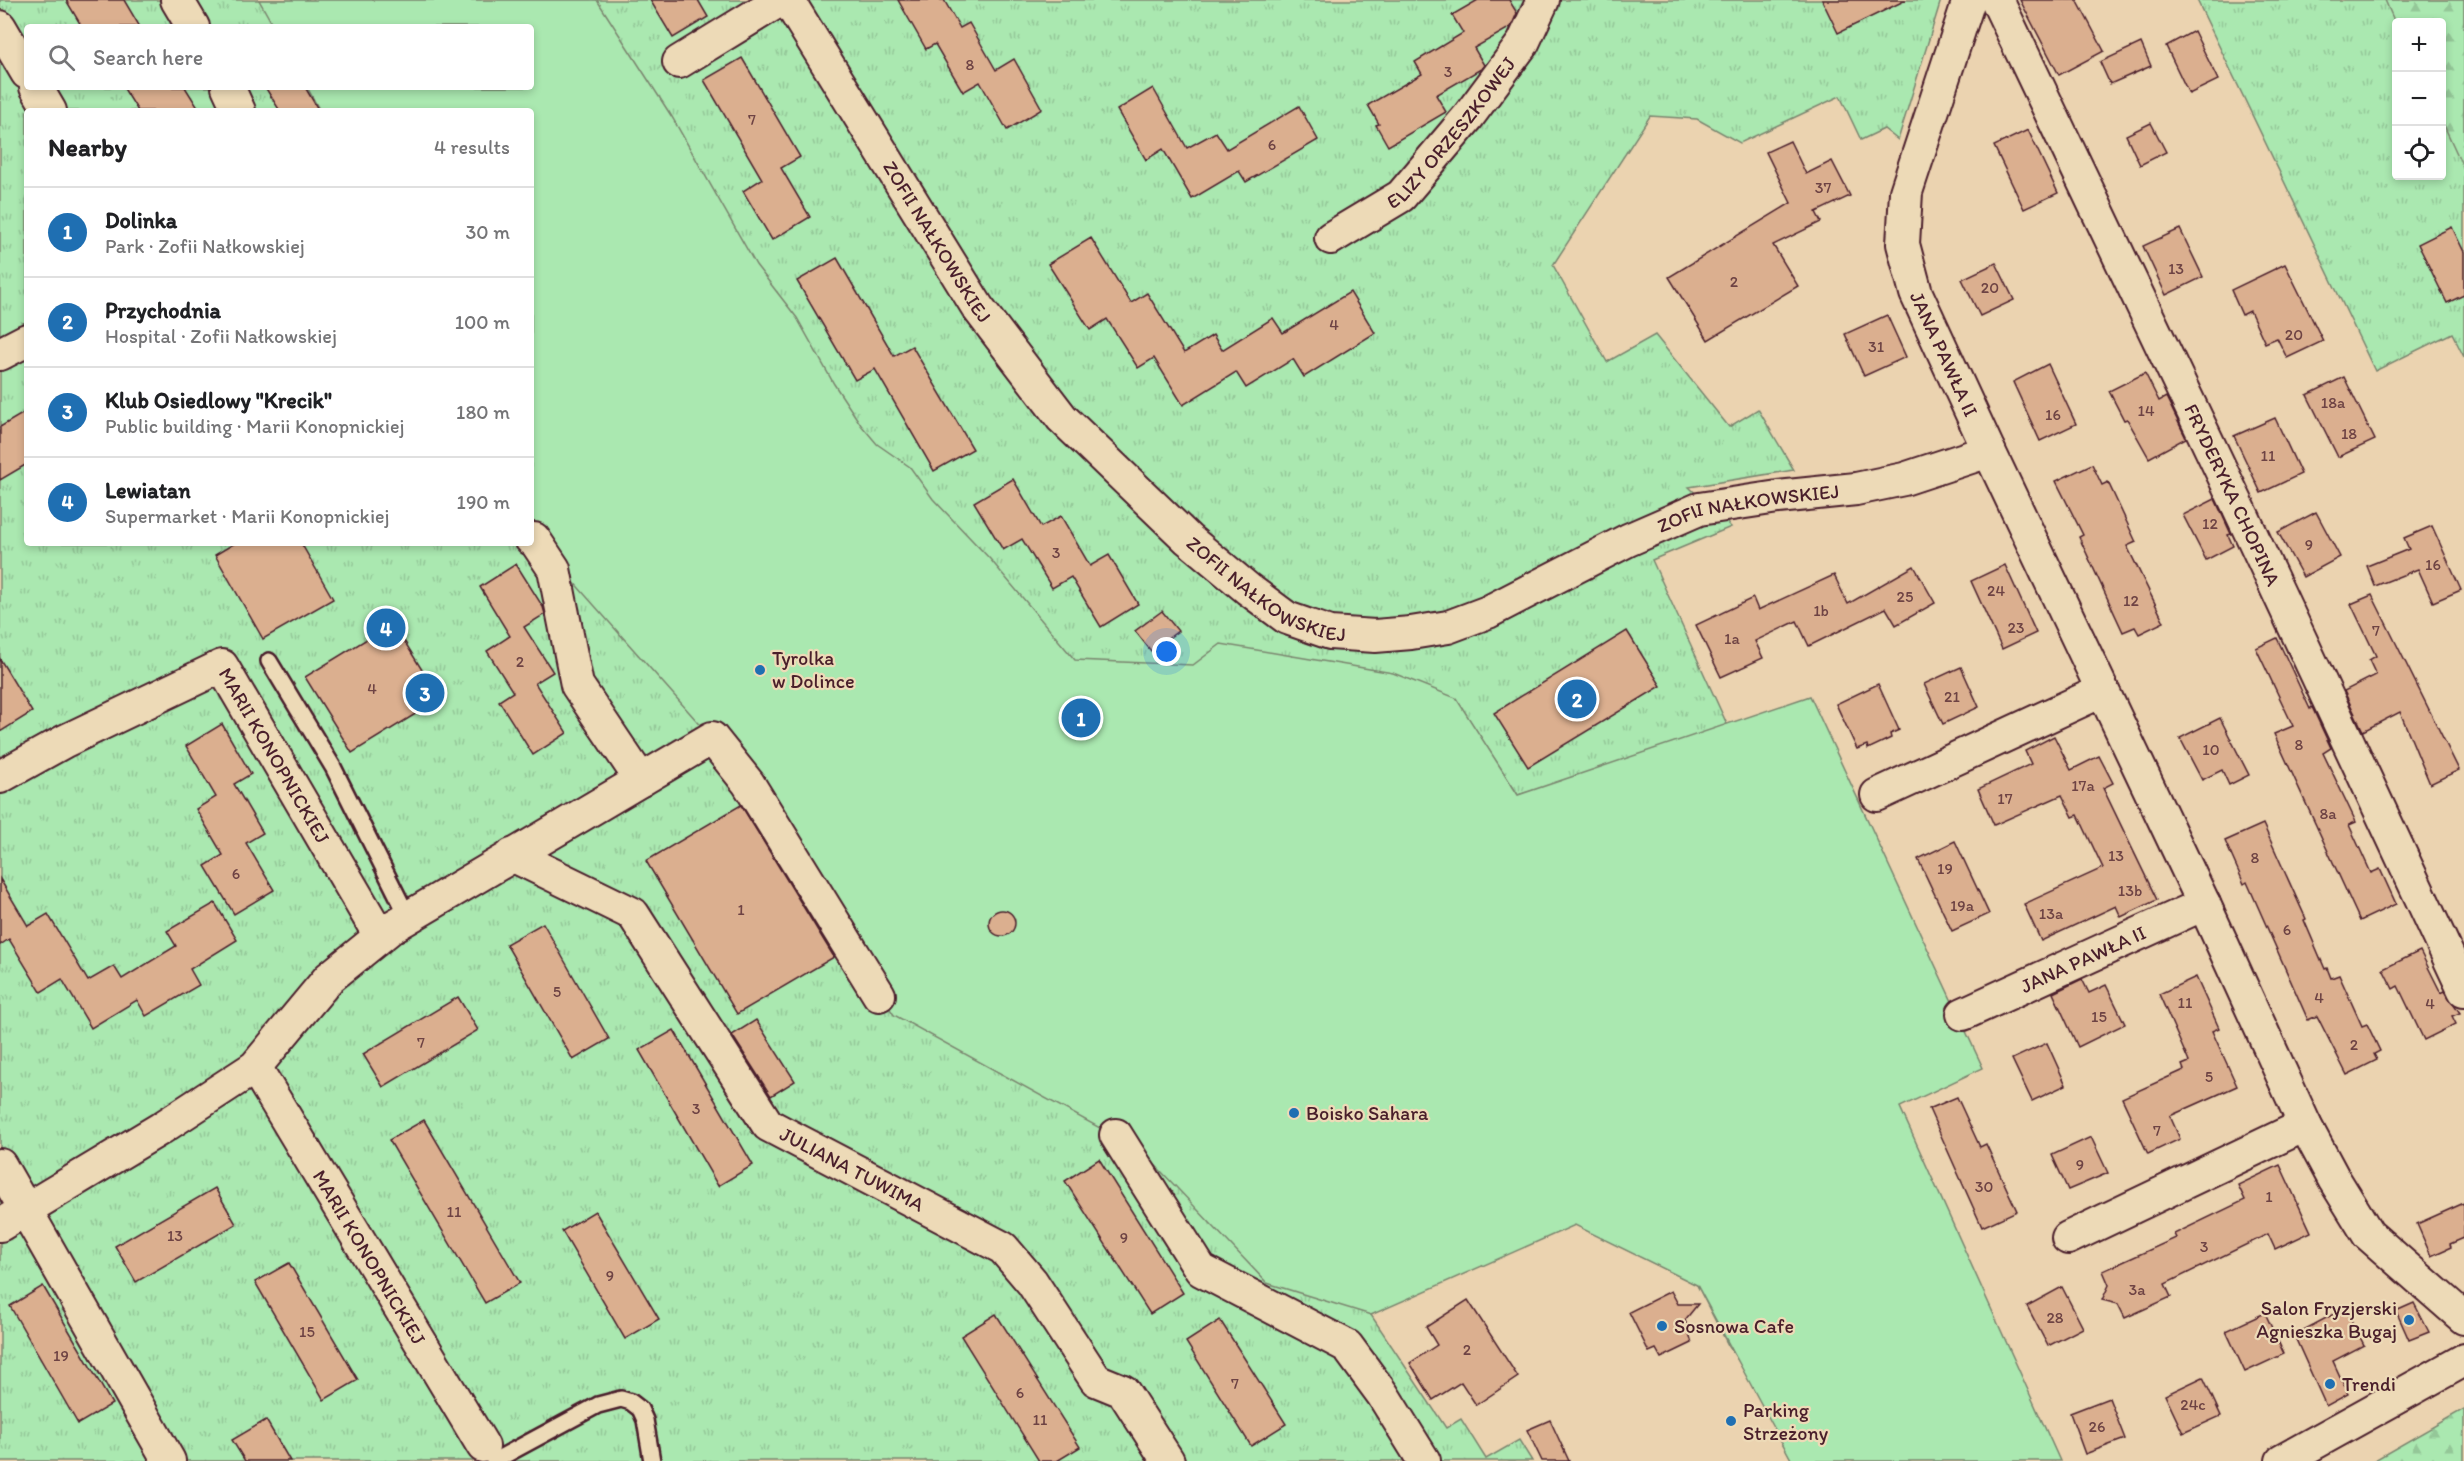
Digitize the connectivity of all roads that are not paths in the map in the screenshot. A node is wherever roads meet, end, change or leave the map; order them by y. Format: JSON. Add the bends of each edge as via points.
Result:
{"nodes":[{"id":1,"x":177,"y":0,"type":"edge"},
{"id":2,"x":780,"y":0,"type":"edge"},
{"id":3,"x":788,"y":0,"type":"edge"},
{"id":4,"x":1543,"y":0,"type":"edge"},
{"id":5,"x":1969,"y":0,"type":"edge"},
{"id":6,"x":1997,"y":0,"type":"edge"},
{"id":7,"x":191,"y":24,"type":"edge"},
{"id":8,"x":0,"y":27,"type":"edge"},
{"id":9,"x":679,"y":62,"type":"dead end"},
{"id":10,"x":24,"y":68,"type":"edge"},
{"id":11,"x":38,"y":90,"type":"edge"},
{"id":12,"x":229,"y":90,"type":"edge"},
{"id":13,"x":48,"y":108,"type":"edge"},
{"id":14,"x":238,"y":108,"type":"edge"},
{"id":15,"x":1331,"y":238,"type":"dead end"},
{"id":16,"x":24,"y":342,"type":"edge"},
{"id":17,"x":0,"y":354,"type":"edge"},
{"id":18,"x":1989,"y":451,"type":"junction"},
{"id":19,"x":534,"y":539,"type":"edge"},
{"id":20,"x":269,"y":661,"type":"dead end"},
{"id":21,"x":2102,"y":691,"type":"junction"},
{"id":22,"x":0,"y":777,"type":"edge"},
{"id":23,"x":641,"y":780,"type":"junction"},
{"id":24,"x":1877,"y":795,"type":"dead end"},
{"id":25,"x":512,"y":855,"type":"junction"},
{"id":26,"x":2204,"y":903,"type":"junction"},
{"id":27,"x":408,"y":917,"type":"junction"},
{"id":28,"x":380,"y":936,"type":"junction"},
{"id":29,"x":2464,"y":990,"type":"edge"},
{"id":30,"x":879,"y":995,"type":"dead end"},
{"id":31,"x":1963,"y":1014,"type":"dead end"},
{"id":32,"x":255,"y":1067,"type":"junction"},
{"id":33,"x":2305,"y":1125,"type":"junction"},
{"id":34,"x":1116,"y":1135,"type":"dead end"},
{"id":35,"x":0,"y":1165,"type":"edge"},
{"id":36,"x":27,"y":1209,"type":"junction"},
{"id":37,"x":0,"y":1225,"type":"edge"},
{"id":38,"x":2068,"y":1238,"type":"dead end"},
{"id":39,"x":2464,"y":1318,"type":"edge"},
{"id":40,"x":2464,"y":1360,"type":"edge"},
{"id":41,"x":490,"y":1456,"type":"edge"},
{"id":42,"x":168,"y":1461,"type":"edge"},
{"id":43,"x":652,"y":1461,"type":"edge"},
{"id":44,"x":1168,"y":1461,"type":"edge"},
{"id":45,"x":1424,"y":1461,"type":"edge"},
{"id":46,"x":2282,"y":1461,"type":"edge"}],
"edges":[{"from":1,"to":7,"type":"street"},
{"from":2,"to":9,"type":"street"},
{"from":3,"to":18,"type":"street","name":"ZOFII NAŁKOWSKIEJ","via":[[978,308],[1062,418],[1188,539],[1287,618],[1330,633],[1375,636],[1449,627],[1488,612],[1698,509],[1856,489],[1904,479]]},
{"from":4,"to":15,"type":"street","name":"ELIZY ORZESZKOWEJ","via":[[1523,43],[1468,117],[1401,196]]},
{"from":5,"to":18,"type":"street","name":"JANA PAWŁA II","via":[[1906,192],[1903,244],[1916,293]]},
{"from":6,"to":29,"type":"street","name":"FRYDERYKA CHOPINA"},
{"from":8,"to":10,"type":"street"},
{"from":11,"to":13,"type":"street"},
{"from":12,"to":14,"type":"street"},
{"from":16,"to":17,"type":"street"},
{"from":18,"to":21,"type":"street","name":"JANA PAWŁA II"},
{"from":19,"to":23,"type":"street","via":[[554,569],[577,685]]},
{"from":20,"to":27,"type":"lane","via":[[333,767]]},
{"from":21,"to":24,"type":"street"},
{"from":21,"to":26,"type":"street","name":"JANA PAWŁA II"},
{"from":22,"to":28,"type":"street","name":"MARII KONOPNICKIEJ","via":[[65,741],[222,666]]},
{"from":23,"to":25,"type":"street"},
{"from":23,"to":30,"type":"street","via":[[712,738],[748,783]]},
{"from":25,"to":27,"type":"street"},
{"from":25,"to":44,"type":"street","name":"JULIANA TUWIMA","via":[[633,914],[768,1125],[1003,1248],[1032,1282],[1096,1380],[1123,1391]]},
{"from":26,"to":31,"type":"street","name":"JANA PAWŁA II"},
{"from":26,"to":33,"type":"street","name":"JANA PAWŁA II"},
{"from":27,"to":28,"type":"street"},
{"from":28,"to":32,"type":"street","via":[[329,978]]},
{"from":32,"to":36,"type":"street"},
{"from":32,"to":41,"type":"street","name":"MARII KONOPNICKIEJ"},
{"from":33,"to":38,"type":"street"},
{"from":33,"to":39,"type":"street","name":"JANA PAWŁA II","via":[[2368,1234]]},
{"from":34,"to":45,"type":"street","via":[[1201,1270],[1347,1346]]},
{"from":35,"to":36,"type":"street"},
{"from":36,"to":37,"type":"street"},
{"from":36,"to":42,"type":"street"},
{"from":40,"to":46,"type":"street"},
{"from":41,"to":43,"type":"lane","via":[[598,1405],[621,1399],[631,1402],[642,1414]]}]}
